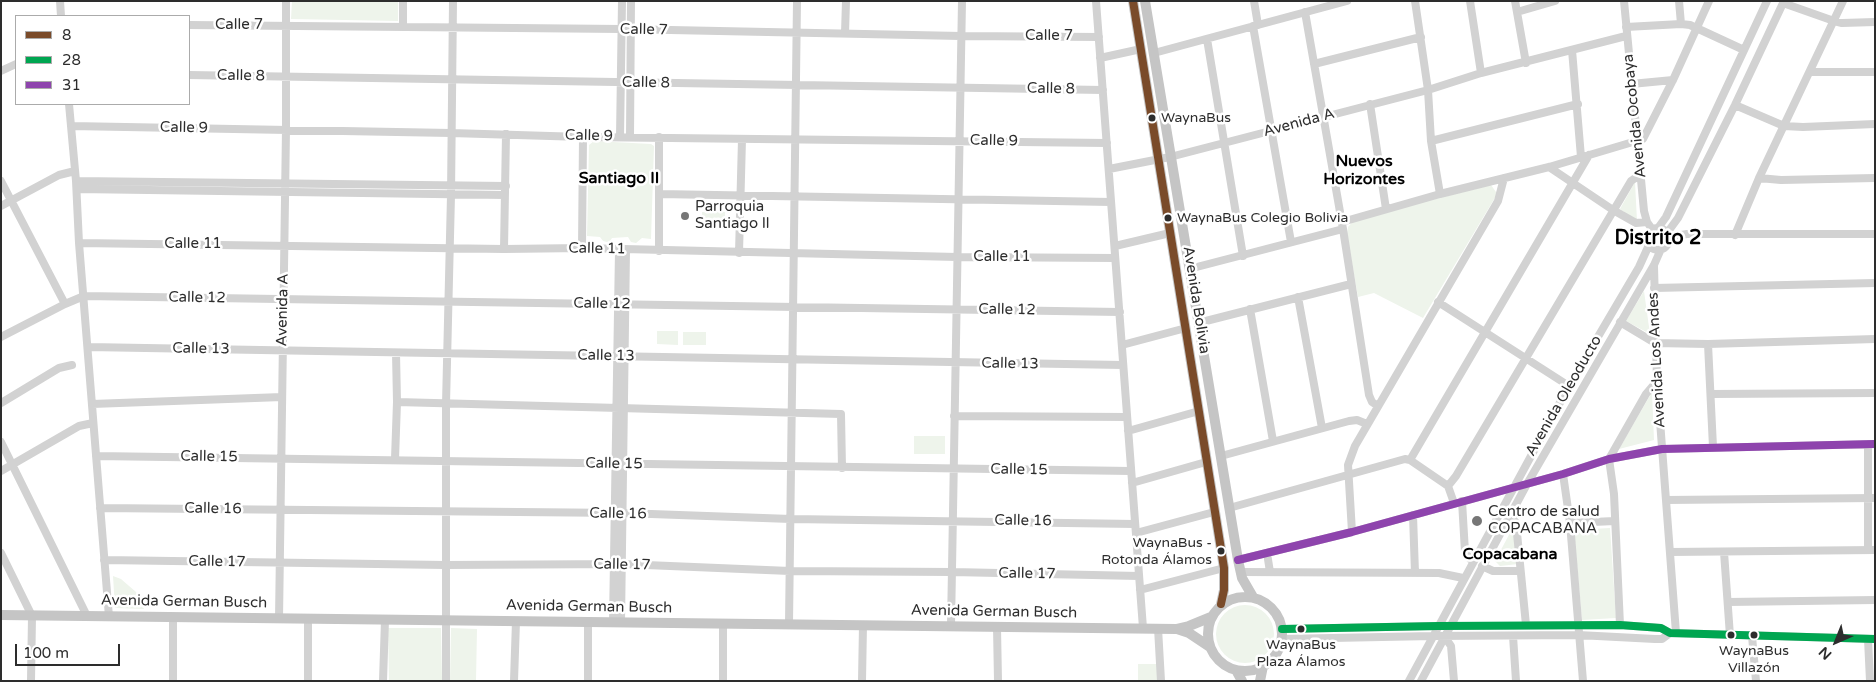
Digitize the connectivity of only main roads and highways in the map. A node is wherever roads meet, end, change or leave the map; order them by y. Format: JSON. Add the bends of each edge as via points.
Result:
{"nodes":[{"id":1,"x":1133,"y":1,"type":"edge"},
{"id":2,"x":1148,"y":2,"type":"edge"},
{"id":3,"x":1253,"y":598,"type":"junction"},
{"id":4,"x":1221,"y":604,"type":"junction"},
{"id":5,"x":1,"y":615,"type":"edge"},
{"id":6,"x":1212,"y":616,"type":"junction"},
{"id":7,"x":1176,"y":629,"type":"junction"},
{"id":8,"x":1210,"y":647,"type":"junction"},
{"id":9,"x":1263,"y":666,"type":"junction"},
{"id":10,"x":1236,"y":670,"type":"junction"},
{"id":11,"x":1242,"y":681,"type":"edge"},
{"id":12,"x":1260,"y":681,"type":"edge"}],
"edges":[{"from":1,"to":4,"type":"main road","name":"Avenida Bolivia","via":[[1224,568]]},
{"from":2,"to":3,"type":"main road","name":"Avenida Bolivia","via":[[1170,157],[1238,560]]},
{"from":3,"to":4,"type":"main road","via":[[1236,597]]},
{"from":3,"to":9,"type":"main road","via":[[1272,609],[1280,622],[1282,634],[1275,655]]},
{"from":4,"to":6,"type":"main road"},
{"from":5,"to":7,"type":"main road","name":"Avenida German Busch"},
{"from":6,"to":7,"type":"main road","name":"Avenida German Busch"},
{"from":6,"to":8,"type":"main road","via":[[1207,633]]},
{"from":7,"to":8,"type":"main road","name":"Avenida German Busch","via":[[1189,632]]},
{"from":8,"to":10,"type":"main road","via":[[1222,663]]},
{"from":9,"to":10,"type":"main road"},
{"from":9,"to":12,"type":"main road"},
{"from":10,"to":11,"type":"main road"}]}
